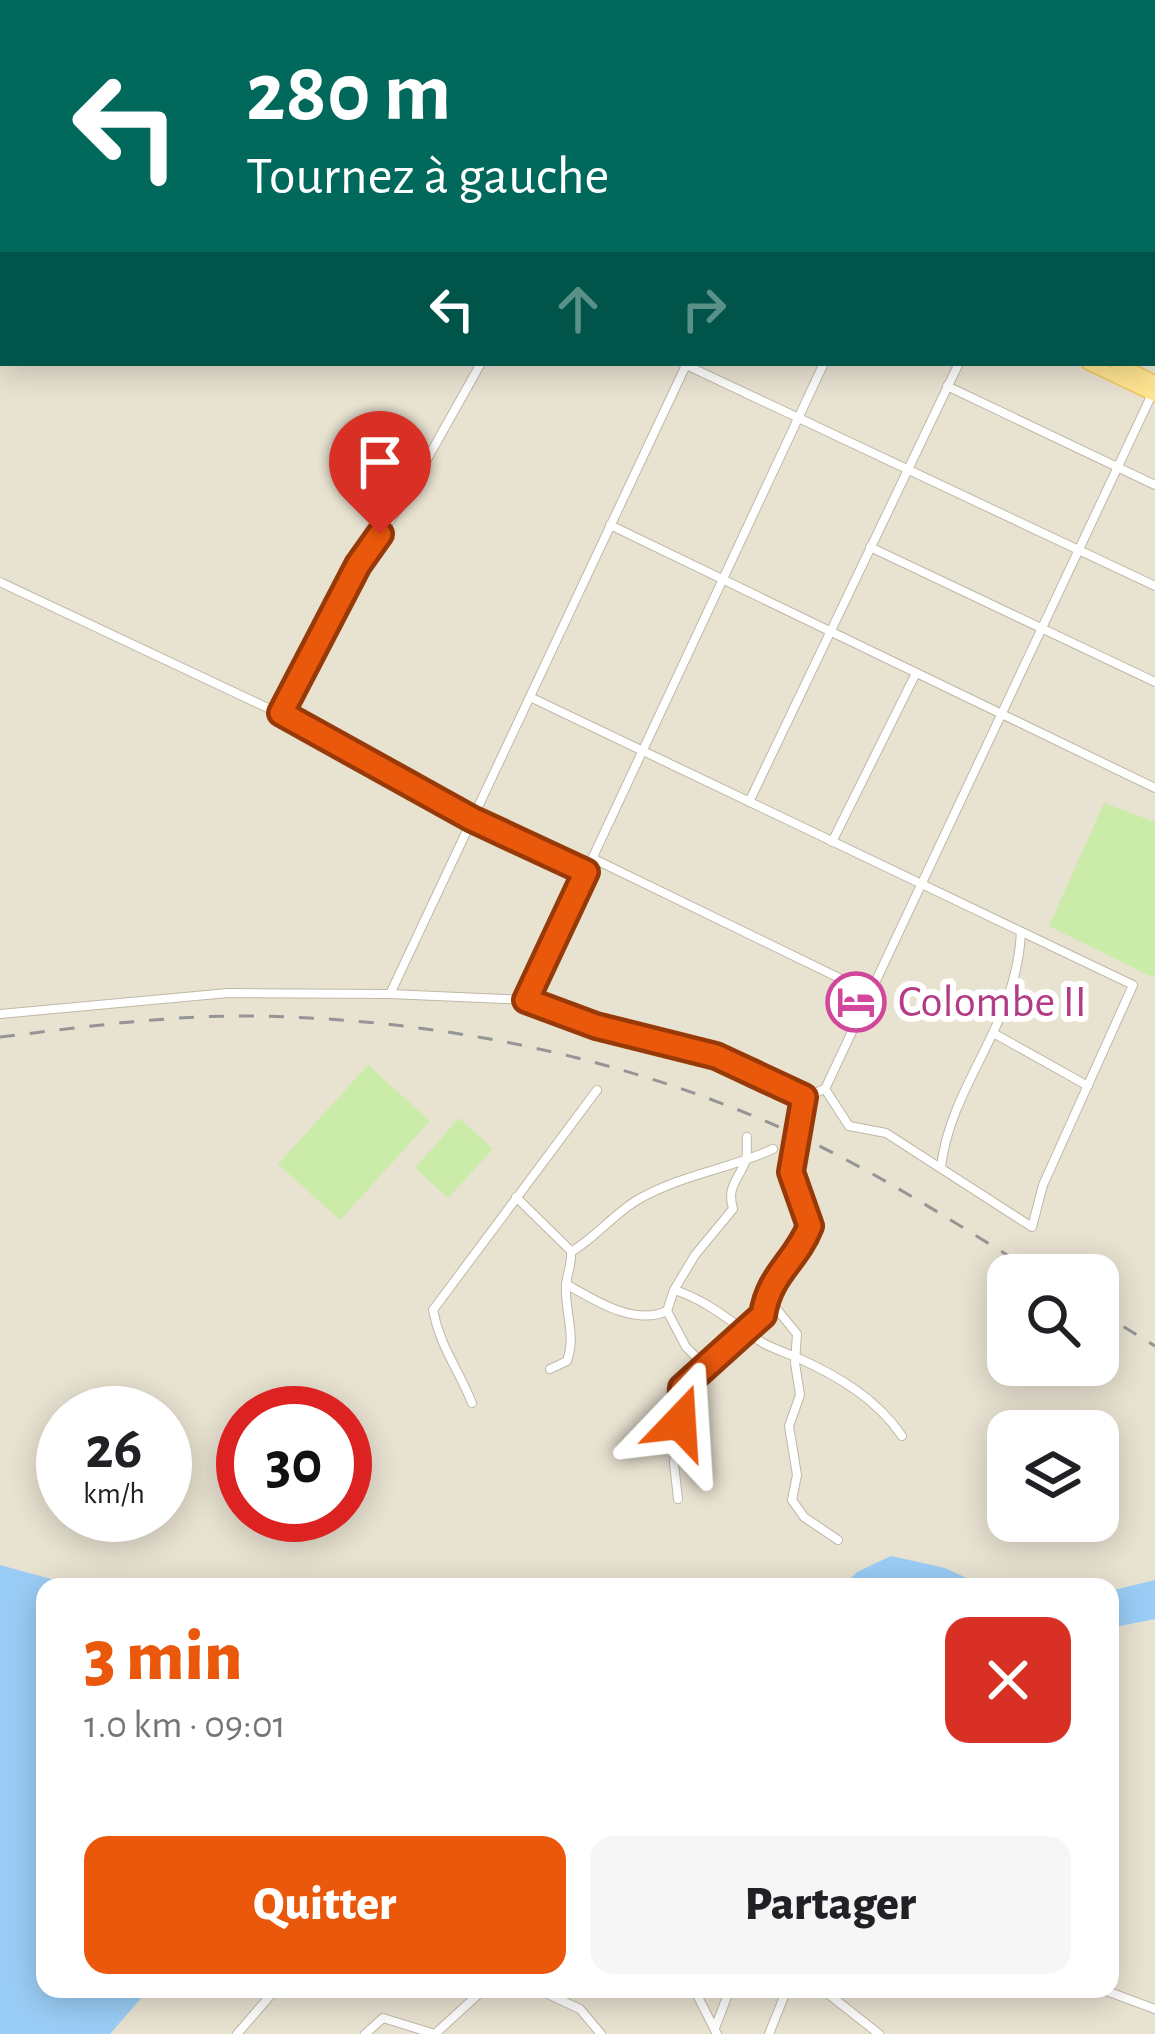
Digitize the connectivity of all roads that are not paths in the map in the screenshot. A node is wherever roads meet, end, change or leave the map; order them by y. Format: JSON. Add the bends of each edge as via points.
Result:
{"nodes":[{"id":1,"x":479,"y":366,"type":"edge"},
{"id":2,"x":684,"y":366,"type":"edge"},
{"id":3,"x":689,"y":366,"type":"edge"},
{"id":4,"x":823,"y":366,"type":"edge"},
{"id":5,"x":957,"y":366,"type":"edge"},
{"id":6,"x":1095,"y":366,"type":"edge"},
{"id":7,"x":1120,"y":366,"type":"edge"},
{"id":8,"x":947,"y":386,"type":"junction"},
{"id":9,"x":1154,"y":390,"type":"edge"},
{"id":10,"x":798,"y":418,"type":"junction"},
{"id":11,"x":1118,"y":467,"type":"junction"},
{"id":12,"x":908,"y":469,"type":"junction"},
{"id":13,"x":1155,"y":485,"type":"edge"},
{"id":14,"x":610,"y":525,"type":"junction"},
{"id":15,"x":870,"y":547,"type":"junction"},
{"id":16,"x":1079,"y":550,"type":"junction"},
{"id":17,"x":723,"y":580,"type":"junction"},
{"id":18,"x":0,"y":582,"type":"edge"},
{"id":19,"x":1155,"y":586,"type":"edge"},
{"id":20,"x":1042,"y":628,"type":"junction"},
{"id":21,"x":830,"y":631,"type":"junction"},
{"id":22,"x":916,"y":673,"type":"junction"},
{"id":23,"x":1155,"y":682,"type":"edge"},
{"id":24,"x":530,"y":697,"type":"junction"},
{"id":25,"x":281,"y":713,"type":"junction"},
{"id":26,"x":1002,"y":714,"type":"junction"},
{"id":27,"x":643,"y":751,"type":"junction"},
{"id":28,"x":1155,"y":788,"type":"edge"},
{"id":29,"x":749,"y":802,"type":"junction"},
{"id":30,"x":472,"y":819,"type":"junction"},
{"id":31,"x":832,"y":842,"type":"junction"},
{"id":32,"x":592,"y":858,"type":"junction"},
{"id":33,"x":586,"y":872,"type":"junction"},
{"id":34,"x":922,"y":884,"type":"junction"},
{"id":35,"x":1021,"y":932,"type":"junction"},
{"id":36,"x":390,"y":994,"type":"junction"},
{"id":37,"x":871,"y":994,"type":"junction"},
{"id":38,"x":526,"y":1000,"type":"junction"},
{"id":39,"x":0,"y":1014,"type":"edge"},
{"id":40,"x":994,"y":1034,"type":"junction"},
{"id":41,"x":1088,"y":1086,"type":"junction"},
{"id":42,"x":825,"y":1089,"type":"junction"},
{"id":43,"x":597,"y":1090,"type":"dead end"},
{"id":44,"x":804,"y":1097,"type":"junction"},
{"id":45,"x":747,"y":1137,"type":"dead end"},
{"id":46,"x":772,"y":1149,"type":"dead end"},
{"id":47,"x":746,"y":1161,"type":"junction"},
{"id":48,"x":941,"y":1168,"type":"junction"},
{"id":49,"x":516,"y":1197,"type":"junction"},
{"id":50,"x":571,"y":1252,"type":"junction"},
{"id":51,"x":565,"y":1283,"type":"junction"},
{"id":52,"x":674,"y":1290,"type":"junction"},
{"id":53,"x":766,"y":1296,"type":"junction"},
{"id":54,"x":667,"y":1311,"type":"junction"},
{"id":55,"x":745,"y":1328,"type":"junction"},
{"id":56,"x":796,"y":1357,"type":"junction"},
{"id":57,"x":705,"y":1366,"type":"junction"},
{"id":58,"x":550,"y":1370,"type":"dead end"},
{"id":59,"x":472,"y":1403,"type":"dead end"},
{"id":60,"x":902,"y":1436,"type":"dead end"},
{"id":61,"x":678,"y":1499,"type":"dead end"},
{"id":62,"x":838,"y":1540,"type":"dead end"},
{"id":63,"x":1119,"y":1996,"type":"edge"},
{"id":64,"x":268,"y":1998,"type":"edge"},
{"id":65,"x":474,"y":1998,"type":"edge"},
{"id":66,"x":556,"y":1998,"type":"edge"},
{"id":67,"x":698,"y":1998,"type":"edge"},
{"id":68,"x":727,"y":1998,"type":"edge"},
{"id":69,"x":783,"y":1998,"type":"edge"},
{"id":70,"x":833,"y":1998,"type":"edge"},
{"id":71,"x":1155,"y":2009,"type":"edge"},
{"id":72,"x":714,"y":2032,"type":"edge"},
{"id":73,"x":237,"y":2034,"type":"edge"},
{"id":74,"x":365,"y":2034,"type":"edge"},
{"id":75,"x":601,"y":2034,"type":"edge"},
{"id":76,"x":769,"y":2034,"type":"edge"},
{"id":77,"x":879,"y":2034,"type":"edge"}],
"edges":[{"from":1,"to":25,"type":"street","via":[[358,565]]},
{"from":2,"to":14,"type":"street"},
{"from":3,"to":10,"type":"street"},
{"from":4,"to":10,"type":"street"},
{"from":5,"to":8,"type":"street"},
{"from":6,"to":9,"type":"main road"},
{"from":7,"to":9,"type":"main road"},
{"from":8,"to":11,"type":"street"},
{"from":8,"to":12,"type":"street"},
{"from":9,"to":11,"type":"street"},
{"from":10,"to":12,"type":"street"},
{"from":10,"to":17,"type":"street"},
{"from":11,"to":13,"type":"street"},
{"from":11,"to":16,"type":"street"},
{"from":12,"to":15,"type":"street"},
{"from":12,"to":16,"type":"street"},
{"from":14,"to":17,"type":"street"},
{"from":14,"to":24,"type":"street"},
{"from":15,"to":20,"type":"street"},
{"from":15,"to":21,"type":"street"},
{"from":16,"to":19,"type":"street"},
{"from":16,"to":20,"type":"street"},
{"from":17,"to":21,"type":"street"},
{"from":17,"to":27,"type":"street"},
{"from":18,"to":25,"type":"street"},
{"from":20,"to":23,"type":"street"},
{"from":20,"to":26,"type":"street"},
{"from":21,"to":22,"type":"street"},
{"from":21,"to":29,"type":"street"},
{"from":22,"to":26,"type":"street"},
{"from":22,"to":31,"type":"street"},
{"from":24,"to":27,"type":"street"},
{"from":24,"to":30,"type":"street"},
{"from":25,"to":30,"type":"street"},
{"from":26,"to":28,"type":"street"},
{"from":26,"to":34,"type":"street"},
{"from":27,"to":29,"type":"street"},
{"from":27,"to":32,"type":"street"},
{"from":29,"to":31,"type":"street"},
{"from":30,"to":33,"type":"street"},
{"from":30,"to":36,"type":"street"},
{"from":31,"to":34,"type":"street"},
{"from":32,"to":33,"type":"street"},
{"from":32,"to":37,"type":"street"},
{"from":33,"to":38,"type":"street"},
{"from":34,"to":35,"type":"street"},
{"from":34,"to":37,"type":"street"},
{"from":35,"to":40,"type":"street","via":[[1020,968]]},
{"from":35,"to":41,"type":"street","via":[[1133,986]]},
{"from":36,"to":38,"type":"street"},
{"from":36,"to":39,"type":"street","via":[[228,993]]},
{"from":37,"to":42,"type":"street"},
{"from":38,"to":44,"type":"street","via":[[716,1056]]},
{"from":40,"to":41,"type":"street"},
{"from":40,"to":48,"type":"street","via":[[945,1134]]},
{"from":41,"to":48,"type":"street","via":[[1042,1185],[1032,1227]]},
{"from":42,"to":44,"type":"street"},
{"from":42,"to":48,"type":"street","via":[[849,1126],[886,1133]]},
{"from":43,"to":49,"type":"street"},
{"from":44,"to":53,"type":"street","via":[[791,1172],[810,1226]]},
{"from":45,"to":47,"type":"street"},
{"from":46,"to":47,"type":"street"},
{"from":47,"to":50,"type":"street","via":[[635,1200]]},
{"from":47,"to":52,"type":"street","via":[[729,1196],[733,1209]]},
{"from":49,"to":50,"type":"street"},
{"from":49,"to":59,"type":"street","via":[[433,1310],[440,1344]]},
{"from":50,"to":51,"type":"street"},
{"from":51,"to":54,"type":"street","via":[[625,1312],[652,1318]]},
{"from":51,"to":58,"type":"street","via":[[571,1350]]},
{"from":52,"to":54,"type":"street"},
{"from":52,"to":55,"type":"street"},
{"from":53,"to":55,"type":"street","via":[[763,1315]]},
{"from":53,"to":56,"type":"street","via":[[797,1334]]},
{"from":54,"to":57,"type":"street"},
{"from":55,"to":56,"type":"street"},
{"from":55,"to":57,"type":"street"},
{"from":56,"to":60,"type":"street","via":[[866,1397]]},
{"from":56,"to":62,"type":"street","via":[[792,1500]]},
{"from":57,"to":61,"type":"street","via":[[682,1388]]},
{"from":63,"to":71,"type":"street"},
{"from":64,"to":73,"type":"street"},
{"from":65,"to":74,"type":"street","via":[[435,2033],[383,2018]]},
{"from":66,"to":75,"type":"street","via":[[580,2009]]},
{"from":67,"to":72,"type":"street"},
{"from":68,"to":72,"type":"street"},
{"from":69,"to":76,"type":"street"},
{"from":70,"to":77,"type":"street"}]}
